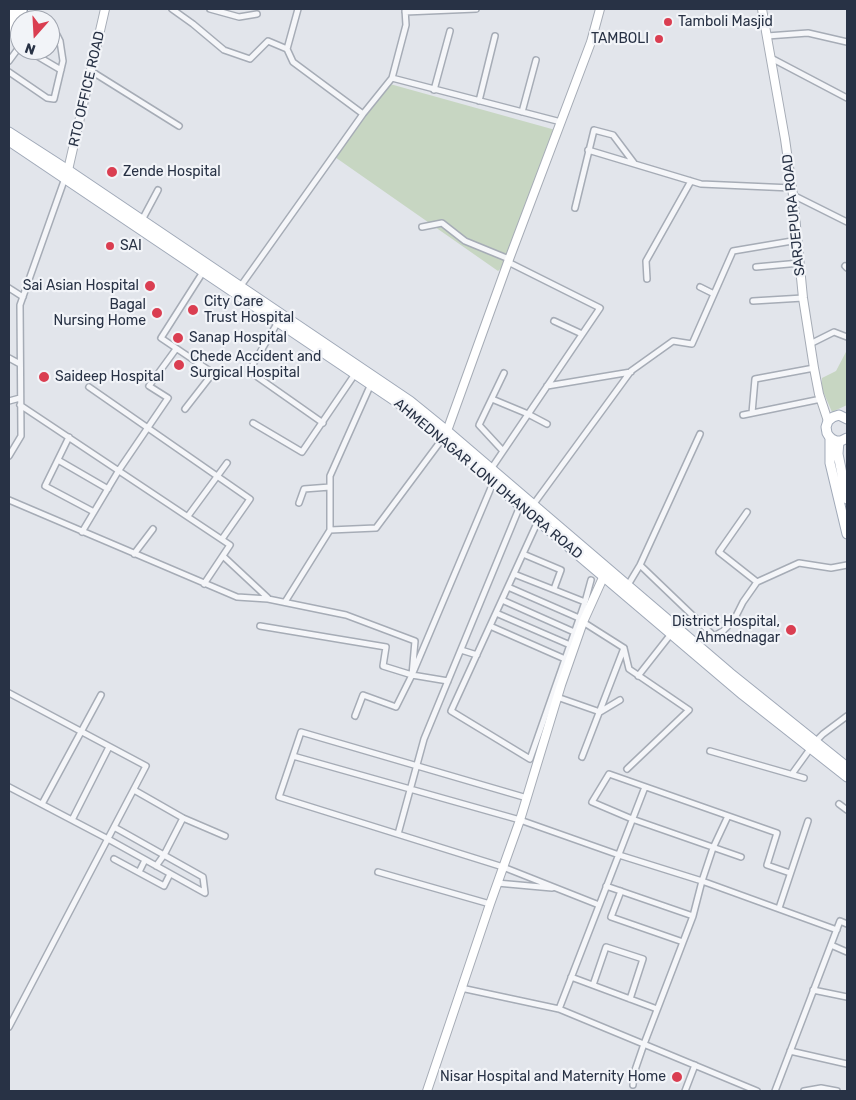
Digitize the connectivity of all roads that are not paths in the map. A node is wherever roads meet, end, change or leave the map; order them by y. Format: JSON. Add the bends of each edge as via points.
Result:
{"nodes":[{"id":1,"x":105,"y":9,"type":"edge"},
{"id":2,"x":172,"y":9,"type":"edge"},
{"id":3,"x":210,"y":9,"type":"edge"},
{"id":4,"x":298,"y":9,"type":"edge"},
{"id":5,"x":476,"y":9,"type":"edge"},
{"id":6,"x":600,"y":9,"type":"edge"},
{"id":7,"x":762,"y":9,"type":"edge"},
{"id":8,"x":405,"y":10,"type":"edge"},
{"id":9,"x":256,"y":14,"type":"dead end"},
{"id":10,"x":450,"y":31,"type":"dead end"},
{"id":11,"x":495,"y":36,"type":"dead end"},
{"id":12,"x":767,"y":36,"type":"junction"},
{"id":13,"x":60,"y":42,"type":"edge"},
{"id":14,"x":847,"y":42,"type":"edge"},
{"id":15,"x":287,"y":49,"type":"junction"},
{"id":16,"x":771,"y":58,"type":"junction"},
{"id":17,"x":44,"y":60,"type":"edge"},
{"id":18,"x":536,"y":60,"type":"dead end"},
{"id":19,"x":61,"y":70,"type":"junction"},
{"id":20,"x":91,"y":71,"type":"junction"},
{"id":21,"x":9,"y":72,"type":"edge"},
{"id":22,"x":392,"y":78,"type":"junction"},
{"id":23,"x":434,"y":90,"type":"junction"},
{"id":24,"x":847,"y":98,"type":"edge"},
{"id":25,"x":480,"y":101,"type":"junction"},
{"id":26,"x":522,"y":112,"type":"junction"},
{"id":27,"x":363,"y":114,"type":"junction"},
{"id":28,"x":561,"y":122,"type":"junction"},
{"id":29,"x":179,"y":126,"type":"dead end"},
{"id":30,"x":9,"y":132,"type":"edge"},
{"id":31,"x":9,"y":141,"type":"edge"},
{"id":32,"x":588,"y":150,"type":"junction"},
{"id":33,"x":634,"y":164,"type":"junction"},
{"id":34,"x":66,"y":174,"type":"junction"},
{"id":35,"x":691,"y":181,"type":"junction"},
{"id":36,"x":158,"y":190,"type":"dead end"},
{"id":37,"x":793,"y":192,"type":"junction"},
{"id":38,"x":575,"y":208,"type":"dead end"},
{"id":39,"x":142,"y":221,"type":"junction"},
{"id":40,"x":847,"y":222,"type":"edge"},
{"id":41,"x":422,"y":227,"type":"dead end"},
{"id":42,"x":798,"y":240,"type":"junction"},
{"id":43,"x":509,"y":260,"type":"junction"},
{"id":44,"x":800,"y":263,"type":"junction"},
{"id":45,"x":756,"y":267,"type":"dead end"},
{"id":46,"x":203,"y":272,"type":"junction"},
{"id":47,"x":647,"y":279,"type":"dead end"},
{"id":48,"x":240,"y":287,"type":"junction"},
{"id":49,"x":700,"y":287,"type":"dead end"},
{"id":50,"x":9,"y":288,"type":"edge"},
{"id":51,"x":714,"y":294,"type":"junction"},
{"id":52,"x":23,"y":297,"type":"junction"},
{"id":53,"x":803,"y":298,"type":"junction"},
{"id":54,"x":753,"y":301,"type":"dead end"},
{"id":55,"x":554,"y":321,"type":"dead end"},
{"id":56,"x":278,"y":322,"type":"junction"},
{"id":57,"x":582,"y":334,"type":"junction"},
{"id":58,"x":847,"y":337,"type":"edge"},
{"id":59,"x":810,"y":344,"type":"junction"},
{"id":60,"x":176,"y":349,"type":"junction"},
{"id":61,"x":9,"y":358,"type":"edge"},
{"id":62,"x":20,"y":364,"type":"junction"},
{"id":63,"x":814,"y":368,"type":"junction"},
{"id":64,"x":631,"y":372,"type":"junction"},
{"id":65,"x":504,"y":373,"type":"dead end"},
{"id":66,"x":355,"y":374,"type":"junction"},
{"id":67,"x":371,"y":384,"type":"junction"},
{"id":68,"x":547,"y":386,"type":"junction"},
{"id":69,"x":90,"y":387,"type":"dead end"},
{"id":70,"x":20,"y":398,"type":"junction"},
{"id":71,"x":492,"y":399,"type":"junction"},
{"id":72,"x":821,"y":399,"type":"junction"},
{"id":73,"x":9,"y":401,"type":"edge"},
{"id":74,"x":20,"y":405,"type":"junction"},
{"id":75,"x":185,"y":409,"type":"dead end"},
{"id":76,"x":752,"y":413,"type":"junction"},
{"id":77,"x":528,"y":414,"type":"junction"},
{"id":78,"x":743,"y":415,"type":"dead end"},
{"id":79,"x":847,"y":419,"type":"edge"},
{"id":80,"x":828,"y":421,"type":"junction"},
{"id":81,"x":253,"y":423,"type":"dead end"},
{"id":82,"x":323,"y":423,"type":"junction"},
{"id":83,"x":547,"y":424,"type":"dead end"},
{"id":84,"x":149,"y":429,"type":"junction"},
{"id":85,"x":445,"y":434,"type":"junction"},
{"id":86,"x":700,"y":434,"type":"dead end"},
{"id":87,"x":70,"y":437,"type":"junction"},
{"id":88,"x":839,"y":439,"type":"edge"},
{"id":89,"x":503,"y":451,"type":"junction"},
{"id":90,"x":9,"y":456,"type":"edge"},
{"id":91,"x":58,"y":460,"type":"junction"},
{"id":92,"x":227,"y":463,"type":"dead end"},
{"id":93,"x":491,"y":469,"type":"junction"},
{"id":94,"x":119,"y":470,"type":"junction"},
{"id":95,"x":218,"y":476,"type":"junction"},
{"id":96,"x":493,"y":483,"type":"junction"},
{"id":97,"x":330,"y":487,"type":"junction"},
{"id":98,"x":108,"y":489,"type":"junction"},
{"id":99,"x":847,"y":499,"type":"edge"},
{"id":100,"x":9,"y":500,"type":"edge"},
{"id":101,"x":299,"y":504,"type":"dead end"},
{"id":102,"x":533,"y":505,"type":"junction"},
{"id":103,"x":520,"y":506,"type":"junction"},
{"id":104,"x":94,"y":512,"type":"junction"},
{"id":105,"x":748,"y":512,"type":"dead end"},
{"id":106,"x":188,"y":516,"type":"junction"},
{"id":107,"x":538,"y":520,"type":"junction"},
{"id":108,"x":153,"y":529,"type":"dead end"},
{"id":109,"x":330,"y":530,"type":"junction"},
{"id":110,"x":82,"y":532,"type":"junction"},
{"id":111,"x":847,"y":534,"type":"edge"},
{"id":112,"x":222,"y":539,"type":"junction"},
{"id":113,"x":134,"y":554,"type":"junction"},
{"id":114,"x":523,"y":554,"type":"junction"},
{"id":115,"x":223,"y":556,"type":"junction"},
{"id":116,"x":640,"y":565,"type":"junction"},
{"id":117,"x":847,"y":565,"type":"edge"},
{"id":118,"x":606,"y":572,"type":"junction"},
{"id":119,"x":514,"y":574,"type":"junction"},
{"id":120,"x":591,"y":580,"type":"dead end"},
{"id":121,"x":757,"y":582,"type":"junction"},
{"id":122,"x":204,"y":584,"type":"junction"},
{"id":123,"x":628,"y":585,"type":"junction"},
{"id":124,"x":508,"y":587,"type":"junction"},
{"id":125,"x":554,"y":589,"type":"junction"},
{"id":126,"x":268,"y":599,"type":"junction"},
{"id":127,"x":502,"y":600,"type":"junction"},
{"id":128,"x":285,"y":602,"type":"junction"},
{"id":129,"x":585,"y":602,"type":"junction"},
{"id":130,"x":496,"y":613,"type":"junction"},
{"id":131,"x":581,"y":620,"type":"junction"},
{"id":132,"x":260,"y":626,"type":"dead end"},
{"id":133,"x":490,"y":626,"type":"junction"},
{"id":134,"x":574,"y":632,"type":"junction"},
{"id":135,"x":671,"y":634,"type":"junction"},
{"id":136,"x":570,"y":646,"type":"junction"},
{"id":137,"x":624,"y":648,"type":"junction"},
{"id":138,"x":461,"y":650,"type":"junction"},
{"id":139,"x":477,"y":655,"type":"junction"},
{"id":140,"x":565,"y":659,"type":"junction"},
{"id":141,"x":412,"y":676,"type":"junction"},
{"id":142,"x":638,"y":676,"type":"junction"},
{"id":143,"x":448,"y":681,"type":"junction"},
{"id":144,"x":9,"y":693,"type":"edge"},
{"id":145,"x":101,"y":695,"type":"dead end"},
{"id":146,"x":557,"y":697,"type":"junction"},
{"id":147,"x":620,"y":700,"type":"dead end"},
{"id":148,"x":600,"y":712,"type":"junction"},
{"id":149,"x":355,"y":716,"type":"dead end"},
{"id":150,"x":847,"y":716,"type":"edge"},
{"id":151,"x":81,"y":732,"type":"junction"},
{"id":152,"x":812,"y":746,"type":"junction"},
{"id":153,"x":109,"y":747,"type":"junction"},
{"id":154,"x":710,"y":751,"type":"dead end"},
{"id":155,"x":293,"y":756,"type":"junction"},
{"id":156,"x":582,"y":757,"type":"dead end"},
{"id":157,"x":418,"y":766,"type":"junction"},
{"id":158,"x":847,"y":767,"type":"edge"},
{"id":159,"x":627,"y":769,"type":"dead end"},
{"id":160,"x":792,"y":774,"type":"junction"},
{"id":161,"x":847,"y":777,"type":"edge"},
{"id":162,"x":804,"y":778,"type":"dead end"},
{"id":163,"x":9,"y":787,"type":"edge"},
{"id":164,"x":645,"y":787,"type":"junction"},
{"id":165,"x":412,"y":789,"type":"junction"},
{"id":166,"x":134,"y":790,"type":"junction"},
{"id":167,"x":527,"y":798,"type":"junction"},
{"id":168,"x":42,"y":804,"type":"junction"},
{"id":169,"x":839,"y":804,"type":"dead end"},
{"id":170,"x":847,"y":810,"type":"edge"},
{"id":171,"x":728,"y":816,"type":"junction"},
{"id":172,"x":184,"y":818,"type":"junction"},
{"id":173,"x":632,"y":819,"type":"junction"},
{"id":174,"x":72,"y":820,"type":"junction"},
{"id":175,"x":520,"y":820,"type":"junction"},
{"id":176,"x":808,"y":821,"type":"dead end"},
{"id":177,"x":114,"y":827,"type":"junction"},
{"id":178,"x":398,"y":834,"type":"junction"},
{"id":179,"x":225,"y":836,"type":"dead end"},
{"id":180,"x":108,"y":839,"type":"junction"},
{"id":181,"x":713,"y":848,"type":"junction"},
{"id":182,"x":164,"y":855,"type":"junction"},
{"id":183,"x":619,"y":855,"type":"junction"},
{"id":184,"x":741,"y":857,"type":"dead end"},
{"id":185,"x":114,"y":859,"type":"dead end"},
{"id":186,"x":145,"y":860,"type":"junction"},
{"id":187,"x":156,"y":866,"type":"junction"},
{"id":188,"x":503,"y":867,"type":"junction"},
{"id":189,"x":138,"y":872,"type":"junction"},
{"id":190,"x":378,"y":872,"type":"dead end"},
{"id":191,"x":790,"y":873,"type":"junction"},
{"id":192,"x":170,"y":874,"type":"junction"},
{"id":193,"x":702,"y":881,"type":"junction"},
{"id":194,"x":497,"y":883,"type":"junction"},
{"id":195,"x":606,"y":886,"type":"junction"},
{"id":196,"x":560,"y":889,"type":"junction"},
{"id":197,"x":621,"y":891,"type":"junction"},
{"id":198,"x":490,"y":904,"type":"junction"},
{"id":199,"x":599,"y":905,"type":"junction"},
{"id":200,"x":779,"y":908,"type":"junction"},
{"id":201,"x":693,"y":916,"type":"junction"},
{"id":202,"x":847,"y":924,"type":"edge"},
{"id":203,"x":837,"y":930,"type":"junction"},
{"id":204,"x":683,"y":942,"type":"junction"},
{"id":205,"x":831,"y":945,"type":"junction"},
{"id":206,"x":847,"y":952,"type":"edge"},
{"id":207,"x":572,"y":977,"type":"junction"},
{"id":208,"x":593,"y":985,"type":"junction"},
{"id":209,"x":461,"y":988,"type":"junction"},
{"id":210,"x":813,"y":990,"type":"junction"},
{"id":211,"x":847,"y":997,"type":"edge"},
{"id":212,"x":630,"y":999,"type":"junction"},
{"id":213,"x":559,"y":1009,"type":"junction"},
{"id":214,"x":657,"y":1009,"type":"junction"},
{"id":215,"x":9,"y":1027,"type":"edge"},
{"id":216,"x":644,"y":1044,"type":"junction"},
{"id":217,"x":790,"y":1050,"type":"junction"},
{"id":218,"x":847,"y":1064,"type":"edge"},
{"id":219,"x":694,"y":1065,"type":"junction"},
{"id":220,"x":632,"y":1085,"type":"dead end"},
{"id":221,"x":427,"y":1091,"type":"edge"},
{"id":222,"x":685,"y":1091,"type":"edge"},
{"id":223,"x":757,"y":1091,"type":"edge"},
{"id":224,"x":775,"y":1091,"type":"edge"},
{"id":225,"x":804,"y":1091,"type":"edge"},
{"id":226,"x":837,"y":1091,"type":"edge"}],
"edges":[{"from":1,"to":20,"type":"street","name":"RTO OFFICE ROAD"},
{"from":2,"to":15,"type":"street","via":[[224,50],[250,59],[268,42]]},
{"from":3,"to":9,"type":"street","via":[[239,17]]},
{"from":4,"to":15,"type":"street"},
{"from":5,"to":8,"type":"street"},
{"from":6,"to":28,"type":"street"},
{"from":7,"to":12,"type":"street","name":"SARJEPURA ROAD"},
{"from":8,"to":22,"type":"street","via":[[406,25]]},
{"from":10,"to":23,"type":"street"},
{"from":11,"to":25,"type":"street"},
{"from":12,"to":14,"type":"street","via":[[808,33]]},
{"from":12,"to":16,"type":"street","name":"SARJEPURA ROAD"},
{"from":13,"to":19,"type":"street"},
{"from":15,"to":27,"type":"street","via":[[293,62]]},
{"from":16,"to":24,"type":"street"},
{"from":16,"to":37,"type":"street","name":"SARJEPURA ROAD"},
{"from":17,"to":19,"type":"street"},
{"from":18,"to":26,"type":"street"},
{"from":19,"to":21,"type":"street","via":[[54,99],[47,98]]},
{"from":20,"to":29,"type":"street"},
{"from":20,"to":34,"type":"street","name":"RTO OFFICE ROAD"},
{"from":22,"to":23,"type":"street"},
{"from":22,"to":27,"type":"street"},
{"from":23,"to":25,"type":"street"},
{"from":25,"to":26,"type":"street"},
{"from":26,"to":28,"type":"street"},
{"from":27,"to":48,"type":"street"},
{"from":28,"to":43,"type":"street"},
{"from":30,"to":34,"type":"main road","name":"AHMEDNAGAR LONI DHANORA ROAD"},
{"from":31,"to":34,"type":"main road","name":"AHMEDNAGAR LONI DHANORA ROAD"},
{"from":32,"to":33,"type":"street"},
{"from":32,"to":33,"type":"street","via":[[594,130],[613,135]]},
{"from":32,"to":38,"type":"street"},
{"from":33,"to":35,"type":"street"},
{"from":34,"to":39,"type":"main road","name":"AHMEDNAGAR LONI DHANORA ROAD"},
{"from":34,"to":46,"type":"main road","name":"AHMEDNAGAR LONI DHANORA ROAD"},
{"from":34,"to":52,"type":"street"},
{"from":35,"to":37,"type":"street"},
{"from":35,"to":47,"type":"street","via":[[646,262]]},
{"from":36,"to":39,"type":"street"},
{"from":37,"to":40,"type":"street"},
{"from":37,"to":42,"type":"street","name":"SARJEPURA ROAD"},
{"from":39,"to":48,"type":"main road","name":"AHMEDNAGAR LONI DHANORA ROAD"},
{"from":41,"to":43,"type":"street","via":[[442,223],[465,241]]},
{"from":42,"to":44,"type":"street","name":"SARJEPURA ROAD"},
{"from":42,"to":51,"type":"street","via":[[733,251]]},
{"from":43,"to":57,"type":"street","via":[[600,308]]},
{"from":43,"to":85,"type":"street"},
{"from":44,"to":45,"type":"street"},
{"from":44,"to":53,"type":"street","name":"SARJEPURA ROAD"},
{"from":46,"to":56,"type":"main road","name":"AHMEDNAGAR LONI DHANORA ROAD"},
{"from":46,"to":60,"type":"street","via":[[161,338]]},
{"from":48,"to":85,"type":"main road","name":"AHMEDNAGAR LONI DHANORA ROAD","via":[[410,401]]},
{"from":49,"to":51,"type":"street"},
{"from":50,"to":52,"type":"street"},
{"from":51,"to":64,"type":"street","via":[[692,344],[673,341]]},
{"from":52,"to":62,"type":"street","via":[[20,305]]},
{"from":53,"to":54,"type":"street"},
{"from":53,"to":59,"type":"street","name":"SARJEPURA ROAD"},
{"from":55,"to":57,"type":"street"},
{"from":56,"to":66,"type":"main road","name":"AHMEDNAGAR LONI DHANORA ROAD"},
{"from":56,"to":82,"type":"street","via":[[249,371]]},
{"from":57,"to":68,"type":"street"},
{"from":58,"to":59,"type":"street","via":[[834,332]]},
{"from":59,"to":63,"type":"street","name":"SARJEPURA ROAD"},
{"from":60,"to":75,"type":"street","via":[[213,373]]},
{"from":60,"to":84,"type":"street","via":[[148,386],[168,398]]},
{"from":61,"to":62,"type":"street"},
{"from":62,"to":70,"type":"street"},
{"from":63,"to":72,"type":"street","name":"SARJEPURA ROAD"},
{"from":63,"to":76,"type":"street","via":[[755,378]]},
{"from":64,"to":68,"type":"street"},
{"from":64,"to":102,"type":"street"},
{"from":65,"to":71,"type":"street"},
{"from":66,"to":67,"type":"main road","name":"AHMEDNAGAR LONI DHANORA ROAD"},
{"from":66,"to":82,"type":"street"},
{"from":67,"to":85,"type":"main road","name":"AHMEDNAGAR LONI DHANORA ROAD"},
{"from":67,"to":97,"type":"street","via":[[330,476]]},
{"from":68,"to":77,"type":"street"},
{"from":69,"to":84,"type":"street"},
{"from":70,"to":73,"type":"street"},
{"from":70,"to":74,"type":"street"},
{"from":71,"to":77,"type":"street"},
{"from":71,"to":89,"type":"street","via":[[479,425]]},
{"from":72,"to":76,"type":"street"},
{"from":72,"to":80,"type":"street","name":"SARJEPURA ROAD"},
{"from":74,"to":87,"type":"street"},
{"from":74,"to":90,"type":"street","via":[[20,436]]},
{"from":76,"to":78,"type":"street"},
{"from":77,"to":83,"type":"street"},
{"from":77,"to":89,"type":"street"},
{"from":79,"to":80,"type":"main road","via":[[839,415]]},
{"from":80,"to":88,"type":"main road","via":[[827,433]]},
{"from":81,"to":82,"type":"street","via":[[302,452]]},
{"from":84,"to":94,"type":"street"},
{"from":84,"to":95,"type":"street"},
{"from":85,"to":93,"type":"main road","name":"AHMEDNAGAR LONI DHANORA ROAD"},
{"from":85,"to":96,"type":"main road","name":"AHMEDNAGAR LONI DHANORA ROAD"},
{"from":85,"to":109,"type":"street","via":[[376,528]]},
{"from":86,"to":116,"type":"street"},
{"from":87,"to":91,"type":"street"},
{"from":87,"to":94,"type":"street"},
{"from":88,"to":99,"type":"main road","via":[[838,454]]},
{"from":88,"to":111,"type":"main road","via":[[830,463]]},
{"from":89,"to":93,"type":"street"},
{"from":91,"to":98,"type":"street"},
{"from":91,"to":104,"type":"street","via":[[45,486]]},
{"from":92,"to":95,"type":"street"},
{"from":93,"to":102,"type":"main road","name":"AHMEDNAGAR LONI DHANORA ROAD"},
{"from":94,"to":98,"type":"street"},
{"from":94,"to":106,"type":"street"},
{"from":95,"to":106,"type":"street"},
{"from":95,"to":112,"type":"street","via":[[250,499]]},
{"from":96,"to":103,"type":"main road","name":"AHMEDNAGAR LONI DHANORA ROAD"},
{"from":96,"to":141,"type":"street"},
{"from":97,"to":101,"type":"street","via":[[304,489]]},
{"from":97,"to":109,"type":"street"},
{"from":98,"to":104,"type":"street"},
{"from":100,"to":110,"type":"street"},
{"from":102,"to":118,"type":"main road","name":"AHMEDNAGAR LONI DHANORA ROAD"},
{"from":103,"to":107,"type":"main road","name":"AHMEDNAGAR LONI DHANORA ROAD"},
{"from":103,"to":138,"type":"street"},
{"from":104,"to":110,"type":"street"},
{"from":105,"to":121,"type":"street","via":[[719,552]]},
{"from":106,"to":112,"type":"street"},
{"from":107,"to":114,"type":"street"},
{"from":107,"to":118,"type":"main road","name":"AHMEDNAGAR LONI DHANORA ROAD"},
{"from":108,"to":113,"type":"street"},
{"from":109,"to":128,"type":"street"},
{"from":110,"to":113,"type":"street"},
{"from":112,"to":115,"type":"street","via":[[230,545]]},
{"from":113,"to":122,"type":"street"},
{"from":114,"to":119,"type":"street"},
{"from":114,"to":125,"type":"street","via":[[561,570]]},
{"from":115,"to":122,"type":"street"},
{"from":115,"to":126,"type":"street"},
{"from":116,"to":121,"type":"street","via":[[714,636],[734,620]]},
{"from":116,"to":123,"type":"street"},
{"from":117,"to":121,"type":"street","via":[[831,568],[799,563]]},
{"from":118,"to":123,"type":"main road","name":"AHMEDNAGAR LONI DHANORA ROAD"},
{"from":118,"to":131,"type":"street"},
{"from":118,"to":135,"type":"main road","name":"AHMEDNAGAR LONI DHANORA ROAD"},
{"from":119,"to":124,"type":"street"},
{"from":119,"to":125,"type":"street"},
{"from":120,"to":129,"type":"street"},
{"from":122,"to":126,"type":"street","via":[[237,597]]},
{"from":123,"to":152,"type":"main road","name":"AHMEDNAGAR LONI DHANORA ROAD"},
{"from":124,"to":127,"type":"street"},
{"from":124,"to":131,"type":"street"},
{"from":125,"to":129,"type":"street"},
{"from":126,"to":128,"type":"street"},
{"from":127,"to":130,"type":"street"},
{"from":127,"to":134,"type":"street"},
{"from":128,"to":141,"type":"street","via":[[346,615],[415,641]]},
{"from":129,"to":131,"type":"street"},
{"from":130,"to":133,"type":"street"},
{"from":130,"to":136,"type":"street"},
{"from":131,"to":134,"type":"street"},
{"from":131,"to":137,"type":"street"},
{"from":131,"to":146,"type":"street"},
{"from":132,"to":141,"type":"street","via":[[386,647],[383,666]]},
{"from":133,"to":139,"type":"street"},
{"from":133,"to":140,"type":"street"},
{"from":134,"to":136,"type":"street"},
{"from":135,"to":142,"type":"street"},
{"from":135,"to":152,"type":"main road","name":"AHMEDNAGAR LONI DHANORA ROAD"},
{"from":136,"to":140,"type":"street"},
{"from":137,"to":142,"type":"street","via":[[629,670]]},
{"from":137,"to":148,"type":"street"},
{"from":138,"to":139,"type":"street"},
{"from":138,"to":143,"type":"street"},
{"from":139,"to":140,"type":"street","via":[[451,711],[530,759]]},
{"from":141,"to":143,"type":"street"},
{"from":141,"to":149,"type":"street","via":[[396,707],[363,695]]},
{"from":142,"to":159,"type":"street","via":[[690,710]]},
{"from":143,"to":157,"type":"street","via":[[424,738]]},
{"from":144,"to":151,"type":"street"},
{"from":145,"to":151,"type":"street"},
{"from":146,"to":148,"type":"street"},
{"from":146,"to":167,"type":"street"},
{"from":147,"to":148,"type":"street"},
{"from":148,"to":156,"type":"street"},
{"from":150,"to":152,"type":"street"},
{"from":151,"to":153,"type":"street"},
{"from":151,"to":168,"type":"street"},
{"from":152,"to":158,"type":"main road","name":"AHMEDNAGAR LONI DHANORA ROAD"},
{"from":152,"to":160,"type":"street"},
{"from":152,"to":161,"type":"main road","name":"AHMEDNAGAR LONI DHANORA ROAD"},
{"from":153,"to":166,"type":"street","via":[[146,766]]},
{"from":153,"to":174,"type":"street"},
{"from":154,"to":160,"type":"street"},
{"from":155,"to":157,"type":"street","via":[[301,732]]},
{"from":155,"to":165,"type":"street"},
{"from":155,"to":178,"type":"street","via":[[279,797]]},
{"from":157,"to":165,"type":"street"},
{"from":157,"to":167,"type":"street"},
{"from":160,"to":162,"type":"street"},
{"from":163,"to":168,"type":"street"},
{"from":164,"to":171,"type":"street"},
{"from":164,"to":173,"type":"street"},
{"from":164,"to":173,"type":"street","via":[[609,774],[592,802]]},
{"from":165,"to":175,"type":"street"},
{"from":165,"to":178,"type":"street"},
{"from":166,"to":172,"type":"street"},
{"from":166,"to":177,"type":"street"},
{"from":167,"to":175,"type":"street"},
{"from":168,"to":174,"type":"street"},
{"from":169,"to":170,"type":"street"},
{"from":171,"to":181,"type":"street"},
{"from":171,"to":191,"type":"street","via":[[777,833],[767,865]]},
{"from":172,"to":179,"type":"street"},
{"from":172,"to":182,"type":"street"},
{"from":173,"to":181,"type":"street"},
{"from":173,"to":183,"type":"street"},
{"from":174,"to":180,"type":"street"},
{"from":175,"to":183,"type":"street"},
{"from":175,"to":188,"type":"street"},
{"from":176,"to":191,"type":"street"},
{"from":177,"to":180,"type":"street"},
{"from":177,"to":182,"type":"street"},
{"from":178,"to":188,"type":"street"},
{"from":180,"to":186,"type":"street"},
{"from":180,"to":215,"type":"street"},
{"from":181,"to":184,"type":"street"},
{"from":181,"to":193,"type":"street"},
{"from":182,"to":187,"type":"street"},
{"from":182,"to":192,"type":"street","via":[[203,877],[205,893]]},
{"from":183,"to":193,"type":"street"},
{"from":183,"to":195,"type":"street"},
{"from":185,"to":189,"type":"street"},
{"from":186,"to":187,"type":"street"},
{"from":186,"to":189,"type":"street"},
{"from":187,"to":192,"type":"street"},
{"from":188,"to":194,"type":"street"},
{"from":188,"to":196,"type":"street"},
{"from":189,"to":192,"type":"street","via":[[164,886]]},
{"from":190,"to":198,"type":"street"},
{"from":191,"to":200,"type":"street"},
{"from":193,"to":200,"type":"street"},
{"from":193,"to":201,"type":"street"},
{"from":194,"to":196,"type":"street"},
{"from":194,"to":198,"type":"street"},
{"from":195,"to":197,"type":"street"},
{"from":195,"to":199,"type":"street"},
{"from":196,"to":199,"type":"street"},
{"from":197,"to":201,"type":"street"},
{"from":197,"to":204,"type":"street","via":[[611,917]]},
{"from":198,"to":209,"type":"street"},
{"from":199,"to":207,"type":"street"},
{"from":200,"to":203,"type":"street"},
{"from":201,"to":204,"type":"street"},
{"from":202,"to":203,"type":"street","via":[[840,921]]},
{"from":203,"to":205,"type":"street"},
{"from":204,"to":214,"type":"street"},
{"from":205,"to":206,"type":"street"},
{"from":205,"to":210,"type":"street"},
{"from":207,"to":208,"type":"street"},
{"from":207,"to":213,"type":"street"},
{"from":208,"to":212,"type":"street"},
{"from":208,"to":212,"type":"street","via":[[606,946],[643,959]]},
{"from":209,"to":213,"type":"street"},
{"from":209,"to":221,"type":"street"},
{"from":210,"to":211,"type":"street"},
{"from":210,"to":217,"type":"street"},
{"from":212,"to":214,"type":"street"},
{"from":213,"to":216,"type":"street"},
{"from":214,"to":216,"type":"street"},
{"from":216,"to":219,"type":"street"},
{"from":216,"to":220,"type":"street"},
{"from":217,"to":218,"type":"street"},
{"from":217,"to":224,"type":"street"},
{"from":219,"to":222,"type":"street"},
{"from":219,"to":223,"type":"street"},
{"from":225,"to":226,"type":"street","via":[[821,1088]]}]}
